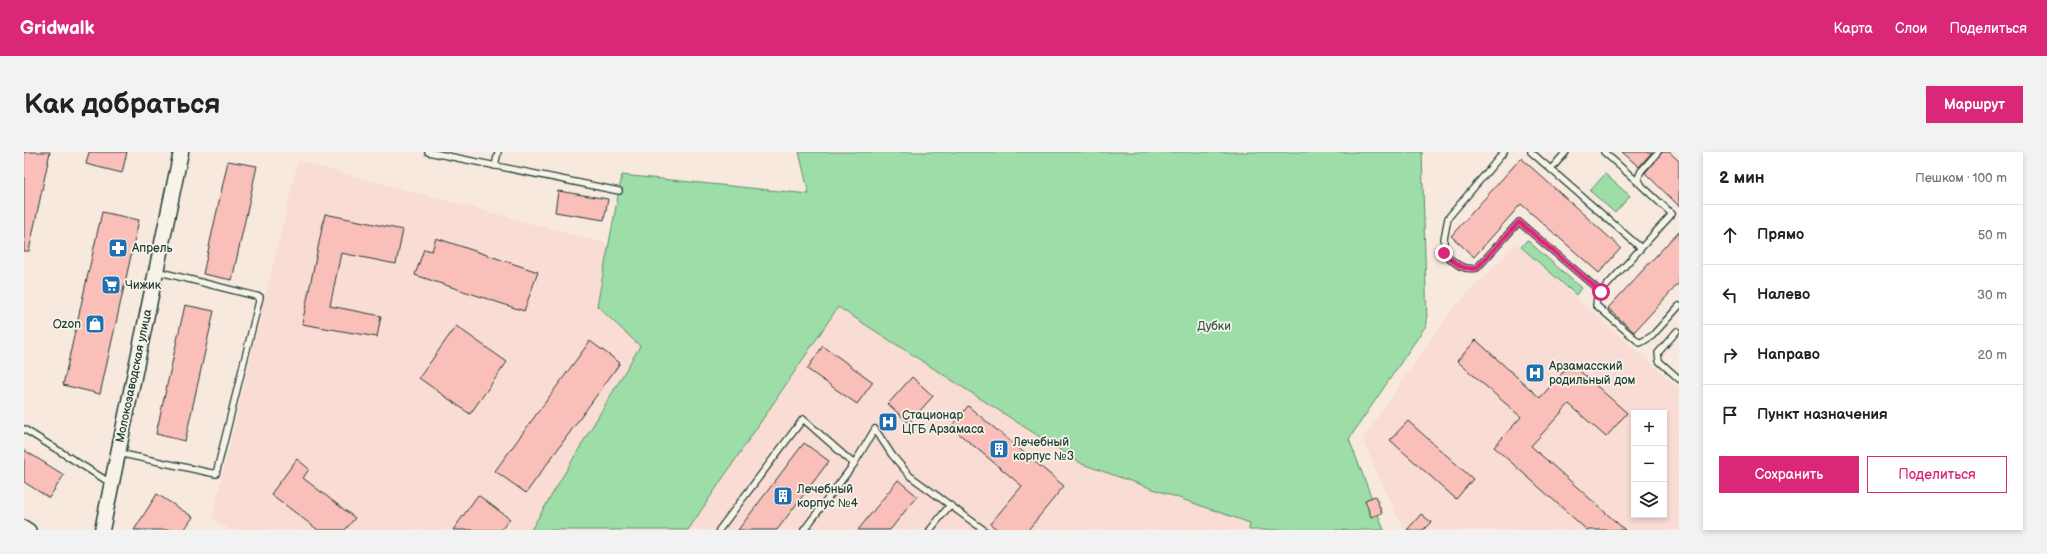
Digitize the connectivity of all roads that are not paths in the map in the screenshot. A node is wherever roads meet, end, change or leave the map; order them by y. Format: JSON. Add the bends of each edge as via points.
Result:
{"nodes":[{"id":1,"x":181,"y":152,"type":"edge"},
{"id":2,"x":428,"y":152,"type":"edge"},
{"id":3,"x":498,"y":152,"type":"edge"},
{"id":4,"x":1504,"y":152,"type":"edge"},
{"id":5,"x":1531,"y":152,"type":"edge"},
{"id":6,"x":1566,"y":152,"type":"edge"},
{"id":7,"x":1604,"y":152,"type":"edge"},
{"id":8,"x":1658,"y":152,"type":"edge"},
{"id":9,"x":495,"y":166,"type":"junction"},
{"id":10,"x":1551,"y":169,"type":"junction"},
{"id":11,"x":1642,"y":186,"type":"junction"},
{"id":12,"x":619,"y":191,"type":"dead end"},
{"id":13,"x":1641,"y":248,"type":"junction"},
{"id":14,"x":156,"y":271,"type":"junction"},
{"id":15,"x":1601,"y":292,"type":"junction"},
{"id":16,"x":1679,"y":306,"type":"edge"},
{"id":17,"x":1677,"y":331,"type":"dead end"},
{"id":18,"x":1679,"y":379,"type":"edge"},
{"id":19,"x":24,"y":429,"type":"edge"},
{"id":20,"x":118,"y":453,"type":"junction"},
{"id":21,"x":854,"y":464,"type":"junction"},
{"id":22,"x":112,"y":484,"type":"junction"},
{"id":23,"x":950,"y":505,"type":"junction"},
{"id":24,"x":24,"y":526,"type":"edge"},
{"id":25,"x":30,"y":530,"type":"edge"},
{"id":26,"x":102,"y":530,"type":"edge"},
{"id":27,"x":719,"y":530,"type":"edge"},
{"id":28,"x":804,"y":530,"type":"edge"},
{"id":29,"x":930,"y":530,"type":"edge"},
{"id":30,"x":984,"y":530,"type":"edge"}],
"edges":[{"from":1,"to":14,"type":"street","name":"Молокозаводская улица"},
{"from":2,"to":9,"type":"lane"},
{"from":3,"to":9,"type":"lane"},
{"from":4,"to":15,"type":"lane","via":[[1448,218],[1444,253],[1458,266],[1468,270],[1477,268],[1519,222]]},
{"from":5,"to":10,"type":"lane"},
{"from":6,"to":10,"type":"lane"},
{"from":7,"to":11,"type":"lane"},
{"from":8,"to":11,"type":"lane","via":[[1641,170],[1638,178]]},
{"from":9,"to":12,"type":"lane"},
{"from":10,"to":13,"type":"lane"},
{"from":11,"to":13,"type":"lane","via":[[1672,214]]},
{"from":13,"to":15,"type":"lane"},
{"from":14,"to":20,"type":"street","name":"Молокозаводская улица"},
{"from":14,"to":20,"type":"lane","via":[[260,297],[216,474]]},
{"from":15,"to":16,"type":"lane","via":[[1596,305],[1640,343],[1652,336]]},
{"from":17,"to":18,"type":"lane","via":[[1658,353],[1659,362]]},
{"from":19,"to":22,"type":"lane"},
{"from":20,"to":22,"type":"street","name":"Молокозаводская улица"},
{"from":21,"to":23,"type":"lane","via":[[875,429],[910,476]]},
{"from":21,"to":27,"type":"lane","via":[[803,419]]},
{"from":21,"to":28,"type":"lane"},
{"from":22,"to":26,"type":"street","name":"Молокозаводская улица"},
{"from":23,"to":29,"type":"lane"},
{"from":23,"to":30,"type":"lane"},
{"from":24,"to":25,"type":"street"}]}
